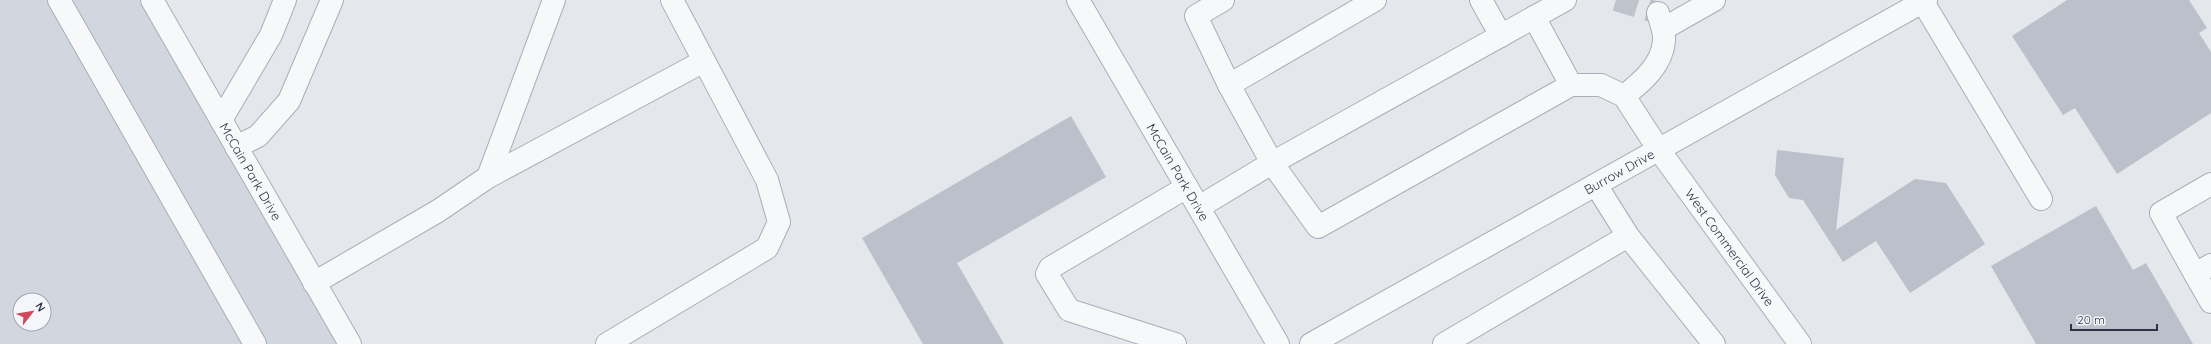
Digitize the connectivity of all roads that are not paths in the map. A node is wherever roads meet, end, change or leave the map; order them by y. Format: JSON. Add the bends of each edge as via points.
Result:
{"nodes":[{"id":1,"x":59,"y":0,"type":"edge"},
{"id":2,"x":152,"y":0,"type":"edge"},
{"id":3,"x":285,"y":0,"type":"edge"},
{"id":4,"x":332,"y":0,"type":"edge"},
{"id":5,"x":554,"y":0,"type":"edge"},
{"id":6,"x":672,"y":0,"type":"edge"},
{"id":7,"x":1078,"y":0,"type":"edge"},
{"id":8,"x":1223,"y":0,"type":"edge"},
{"id":9,"x":1375,"y":0,"type":"edge"},
{"id":10,"x":1481,"y":0,"type":"edge"},
{"id":11,"x":1565,"y":0,"type":"edge"},
{"id":12,"x":1714,"y":0,"type":"edge"},
{"id":13,"x":1924,"y":1,"type":"edge"},
{"id":14,"x":1534,"y":17,"type":"junction"},
{"id":15,"x":1501,"y":36,"type":"junction"},
{"id":16,"x":704,"y":61,"type":"junction"},
{"id":17,"x":1229,"y":85,"type":"junction"},
{"id":18,"x":1571,"y":85,"type":"junction"},
{"id":19,"x":1624,"y":96,"type":"junction"},
{"id":20,"x":221,"y":120,"type":"junction"},
{"id":21,"x":236,"y":147,"type":"junction"},
{"id":22,"x":1659,"y":150,"type":"junction"},
{"id":23,"x":1272,"y":163,"type":"junction"},
{"id":24,"x":488,"y":177,"type":"junction"},
{"id":25,"x":2211,"y":184,"type":"edge"},
{"id":26,"x":1596,"y":185,"type":"junction"},
{"id":27,"x":1187,"y":187,"type":"junction"},
{"id":28,"x":2041,"y":199,"type":"dead end"},
{"id":29,"x":1198,"y":207,"type":"junction"},
{"id":30,"x":1628,"y":236,"type":"junction"},
{"id":31,"x":2203,"y":269,"type":"edge"},
{"id":32,"x":314,"y":283,"type":"junction"},
{"id":33,"x":2211,"y":302,"type":"edge"},
{"id":34,"x":255,"y":344,"type":"edge"},
{"id":35,"x":350,"y":344,"type":"edge"},
{"id":36,"x":607,"y":344,"type":"edge"},
{"id":37,"x":1175,"y":344,"type":"edge"},
{"id":38,"x":1278,"y":344,"type":"edge"},
{"id":39,"x":1312,"y":344,"type":"edge"},
{"id":40,"x":1444,"y":344,"type":"edge"},
{"id":41,"x":1714,"y":344,"type":"edge"},
{"id":42,"x":1800,"y":344,"type":"edge"}],
"edges":[{"from":1,"to":34,"type":"street"},
{"from":2,"to":20,"type":"street","name":"McCain Park Drive"},
{"from":3,"to":20,"type":"street","via":[[271,35]]},
{"from":4,"to":21,"type":"street","via":[[289,101],[258,136]]},
{"from":5,"to":24,"type":"street"},
{"from":6,"to":16,"type":"street"},
{"from":7,"to":27,"type":"street","name":"McCain Park Drive"},
{"from":8,"to":17,"type":"street","via":[[1196,16]]},
{"from":9,"to":17,"type":"street"},
{"from":10,"to":15,"type":"street"},
{"from":11,"to":14,"type":"street"},
{"from":12,"to":19,"type":"street","via":[[1660,21],[1664,41],[1658,59],[1646,79]]},
{"from":13,"to":22,"type":"street","name":"Burrow Drive"},
{"from":13,"to":28,"type":"street"},
{"from":14,"to":15,"type":"street"},
{"from":14,"to":18,"type":"street"},
{"from":15,"to":23,"type":"street"},
{"from":16,"to":24,"type":"street"},
{"from":16,"to":36,"type":"street","via":[[767,180],[779,222],[767,248]]},
{"from":17,"to":23,"type":"street"},
{"from":18,"to":19,"type":"street","via":[[1601,85]]},
{"from":18,"to":23,"type":"street","via":[[1318,227]]},
{"from":19,"to":22,"type":"street","name":"West Commercial Drive"},
{"from":20,"to":21,"type":"street","name":"McCain Park Drive"},
{"from":21,"to":32,"type":"street","name":"McCain Park Drive"},
{"from":22,"to":26,"type":"street","name":"Burrow Drive"},
{"from":22,"to":42,"type":"street","name":"West Commercial Drive"},
{"from":23,"to":29,"type":"street"},
{"from":24,"to":32,"type":"street","via":[[438,211]]},
{"from":25,"to":31,"type":"street","via":[[2161,213]]},
{"from":26,"to":30,"type":"street"},
{"from":26,"to":39,"type":"street","name":"Burrow Drive"},
{"from":27,"to":29,"type":"street","name":"McCain Park Drive"},
{"from":27,"to":37,"type":"street","via":[[1050,268],[1048,274],[1069,310]]},
{"from":29,"to":38,"type":"street","name":"McCain Park Drive"},
{"from":30,"to":40,"type":"street"},
{"from":30,"to":41,"type":"street"},
{"from":31,"to":33,"type":"street"},
{"from":32,"to":35,"type":"street","name":"McCain Park Drive"}]}
